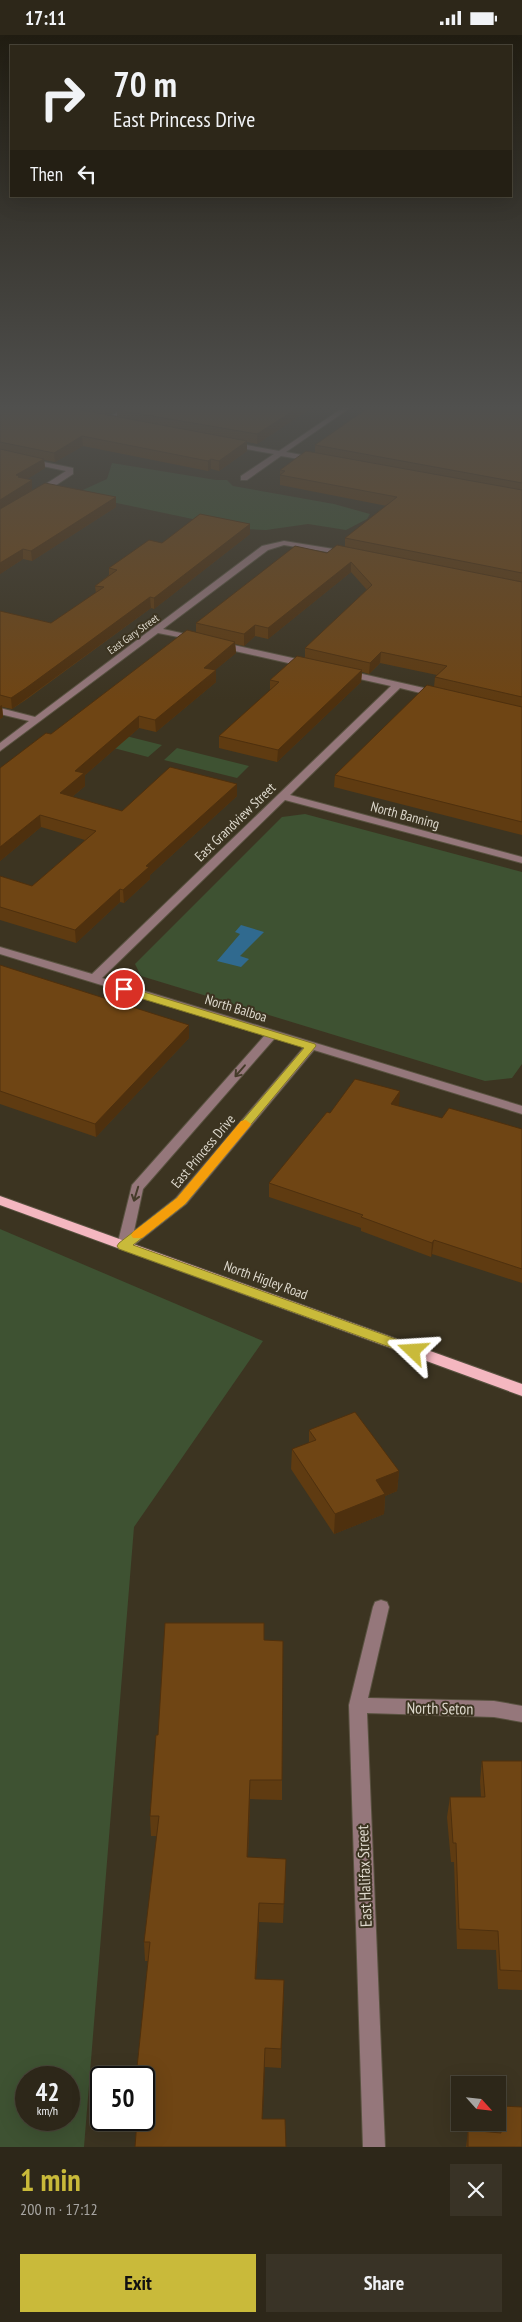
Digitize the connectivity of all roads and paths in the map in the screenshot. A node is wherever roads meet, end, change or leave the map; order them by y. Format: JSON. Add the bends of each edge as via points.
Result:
{"nodes":[{"id":1,"x":359,"y":556,"type":"edge"},
{"id":2,"x":157,"y":630,"type":"junction"},
{"id":3,"x":311,"y":665,"type":"edge"},
{"id":4,"x":330,"y":670,"type":"edge"},
{"id":5,"x":398,"y":685,"type":"junction"},
{"id":6,"x":446,"y":696,"type":"edge"},
{"id":7,"x":0,"y":711,"type":"edge"},
{"id":8,"x":36,"y":720,"type":"junction"},
{"id":9,"x":0,"y":748,"type":"edge"},
{"id":10,"x":280,"y":797,"type":"junction"},
{"id":11,"x":522,"y":859,"type":"edge"},
{"id":12,"x":0,"y":950,"type":"edge"},
{"id":13,"x":93,"y":980,"type":"junction"},
{"id":14,"x":272,"y":1034,"type":"junction"},
{"id":15,"x":311,"y":1046,"type":"junction"},
{"id":16,"x":521,"y":1108,"type":"edge"},
{"id":17,"x":0,"y":1200,"type":"edge"},
{"id":18,"x":124,"y":1246,"type":"junction"},
{"id":19,"x":522,"y":1390,"type":"edge"},
{"id":20,"x":381,"y":1607,"type":"dead end"},
{"id":21,"x":358,"y":1705,"type":"junction"},
{"id":22,"x":522,"y":1714,"type":"edge"},
{"id":23,"x":374,"y":2147,"type":"edge"}],
"edges":[{"from":1,"to":2,"type":"street","name":"East Gary Street","via":[[302,544],[282,543],[264,548]]},
{"from":2,"to":3,"type":"street"},
{"from":2,"to":8,"type":"street","name":"East Gary Street"},
{"from":4,"to":5,"type":"street"},
{"from":5,"to":6,"type":"street"},
{"from":5,"to":10,"type":"street","name":"East Grandview Street"},
{"from":7,"to":8,"type":"street"},
{"from":8,"to":9,"type":"street","name":"East Gary Street"},
{"from":10,"to":11,"type":"street","name":"North Banning"},
{"from":10,"to":13,"type":"street","name":"East Grandview Street"},
{"from":12,"to":13,"type":"street","name":"North Balboa"},
{"from":13,"to":14,"type":"street","name":"North Balboa"},
{"from":14,"to":15,"type":"street","name":"North Balboa"},
{"from":14,"to":18,"type":"street","name":"East Princess Drive","one_way":true,"via":[[136,1188]]},
{"from":15,"to":16,"type":"street","name":"North Balboa"},
{"from":15,"to":18,"type":"street","name":"East Princess Drive","via":[[181,1201]]},
{"from":17,"to":18,"type":"main road","name":"North Higley Road"},
{"from":18,"to":19,"type":"main road","name":"North Higley Road"},
{"from":20,"to":21,"type":"street","name":"East Halifax Street"},
{"from":21,"to":22,"type":"street","name":"North Seton","via":[[494,1709]]},
{"from":21,"to":23,"type":"street","name":"East Halifax Street"}]}
